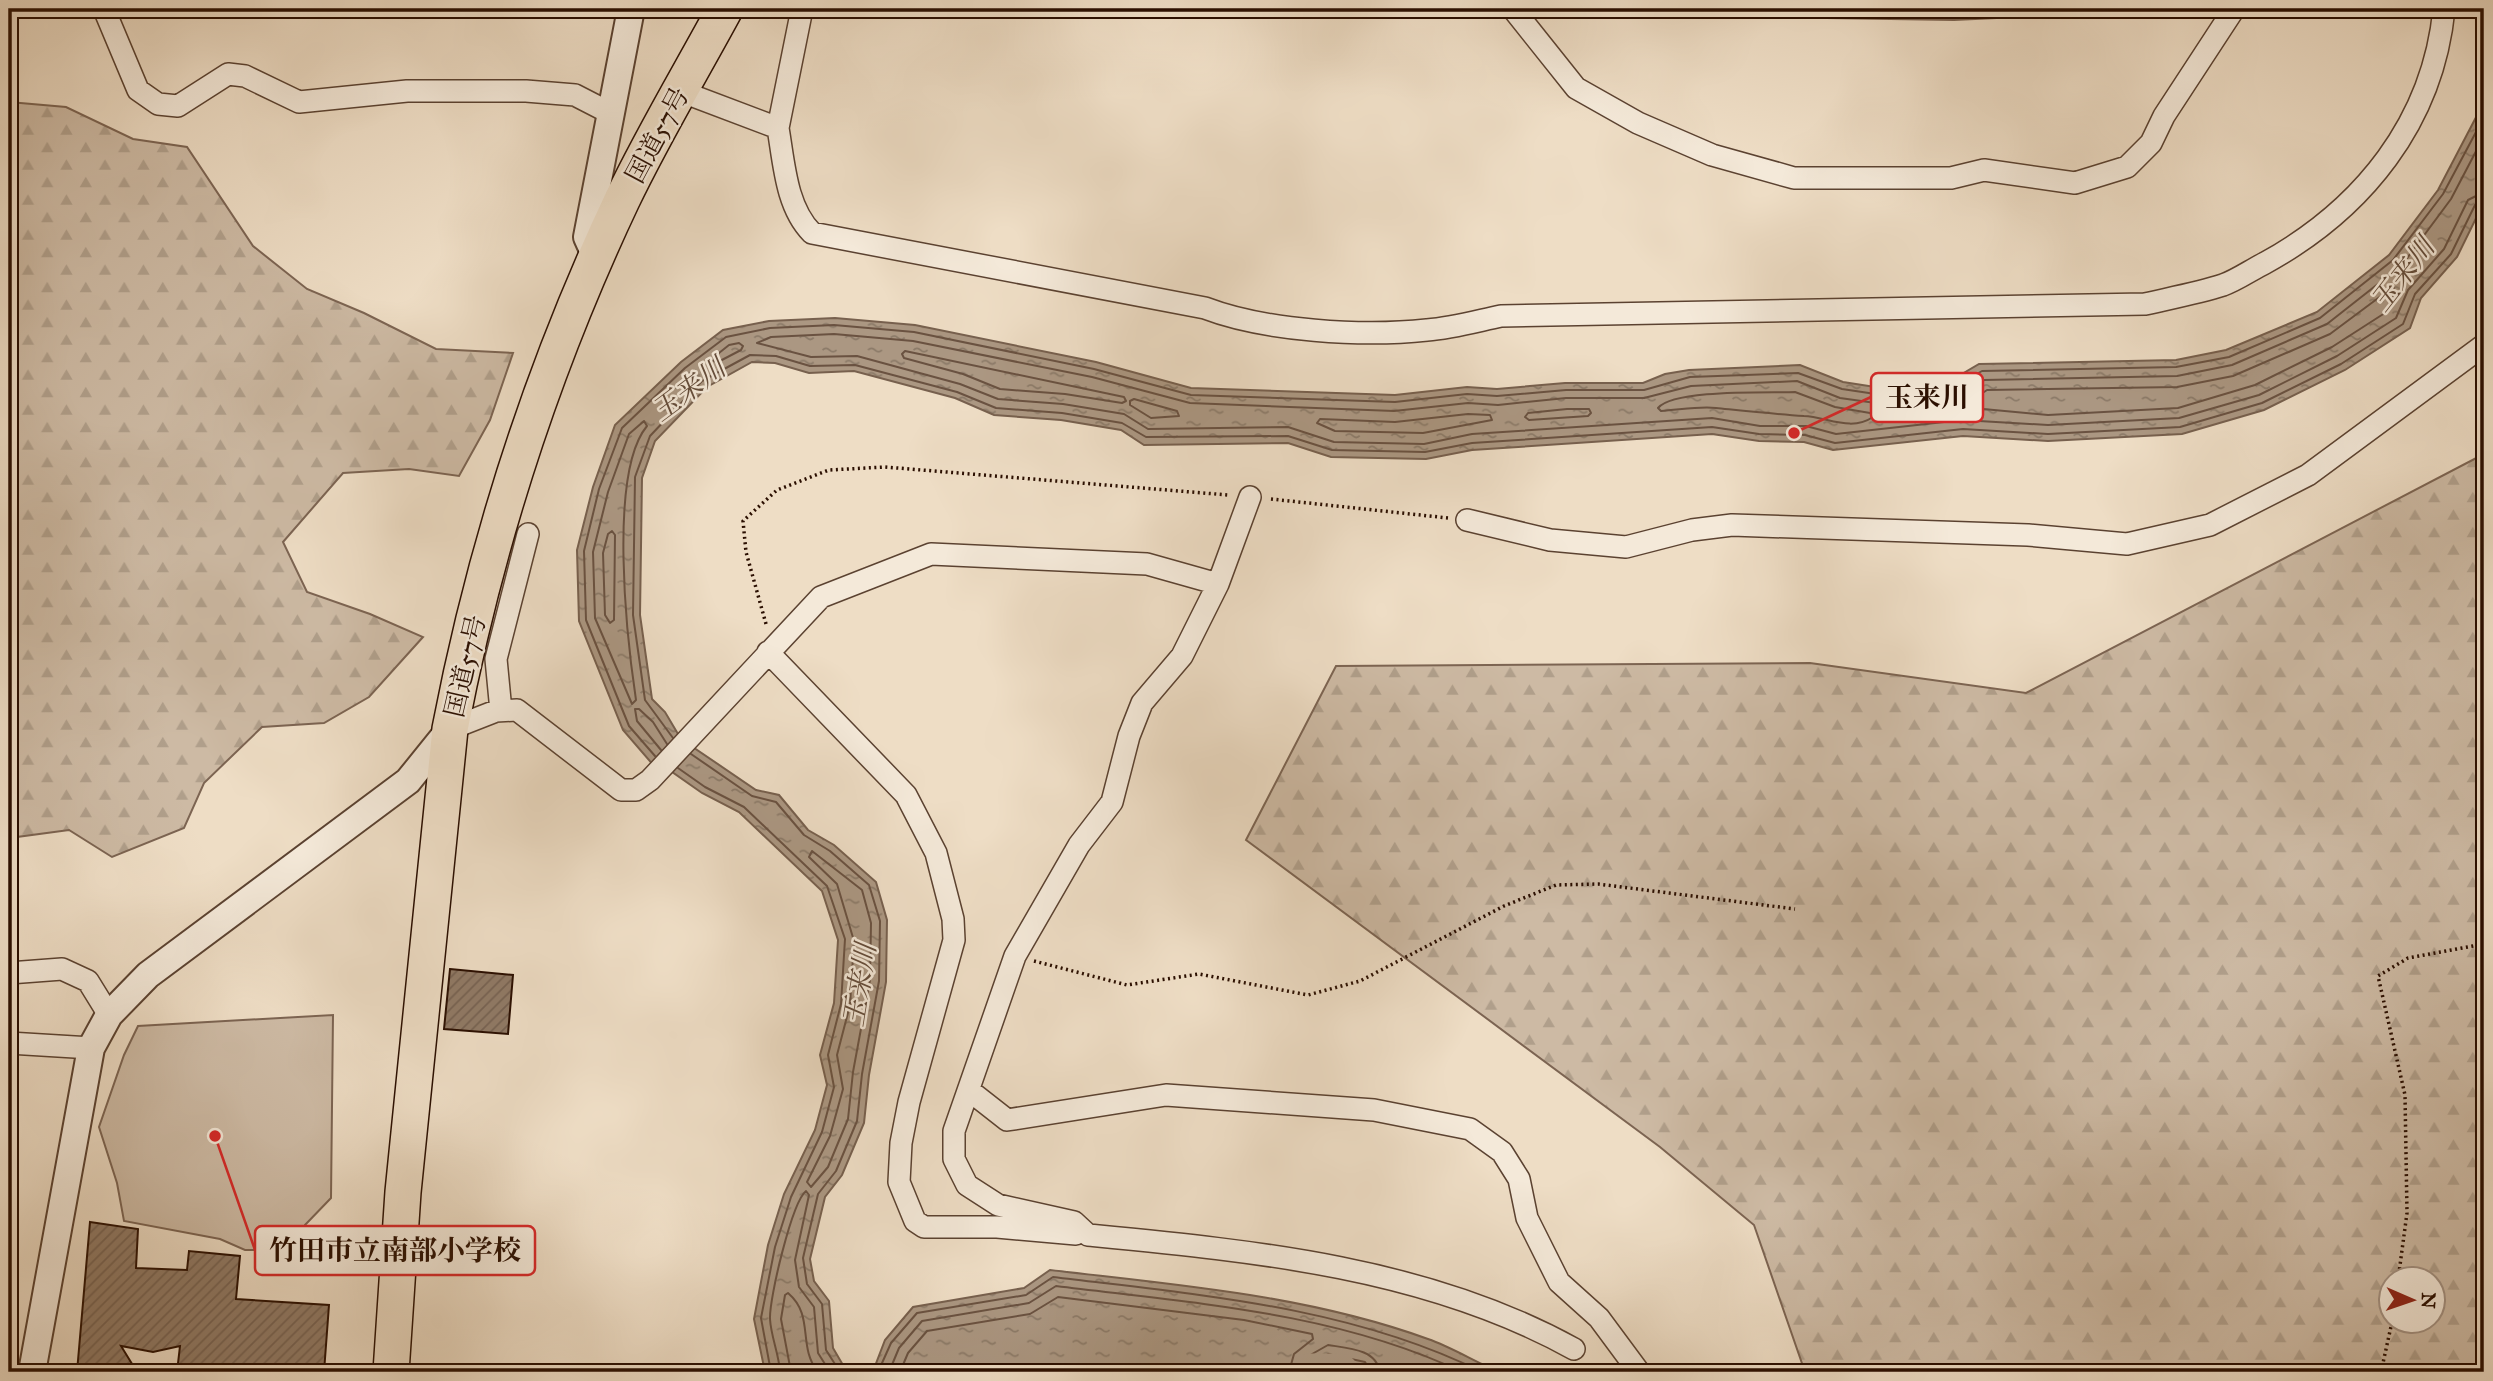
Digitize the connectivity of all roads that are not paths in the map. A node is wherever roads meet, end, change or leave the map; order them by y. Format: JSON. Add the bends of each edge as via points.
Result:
{"nodes":[{"id":1,"x":104,"y":9,"type":"edge"},
{"id":2,"x":631,"y":9,"type":"edge"},
{"id":3,"x":725,"y":9,"type":"edge"},
{"id":4,"x":802,"y":9,"type":"edge"},
{"id":5,"x":1513,"y":9,"type":"edge"},
{"id":6,"x":2234,"y":9,"type":"edge"},
{"id":7,"x":2444,"y":9,"type":"edge"},
{"id":8,"x":681,"y":91,"type":"junction"},
{"id":9,"x":611,"y":113,"type":"junction"},
{"id":10,"x":778,"y":128,"type":"junction"},
{"id":11,"x":596,"y":257,"type":"junction"},
{"id":12,"x":2484,"y":345,"type":"edge"},
{"id":13,"x":1250,"y":497,"type":"road end"},
{"id":14,"x":1467,"y":520,"type":"road end"},
{"id":15,"x":528,"y":534,"type":"dead end"},
{"id":16,"x":1218,"y":584,"type":"junction"},
{"id":17,"x":770,"y":650,"type":"junction"},
{"id":18,"x":501,"y":711,"type":"junction"},
{"id":19,"x":450,"y":729,"type":"junction"},
{"id":20,"x":9,"y":973,"type":"edge"},
{"id":21,"x":109,"y":1015,"type":"junction"},
{"id":22,"x":9,"y":1043,"type":"edge"},
{"id":23,"x":91,"y":1048,"type":"junction"},
{"id":24,"x":970,"y":1091,"type":"junction"},
{"id":25,"x":1088,"y":1236,"type":"junction"},
{"id":26,"x":1574,"y":1349,"type":"dead end"},
{"id":27,"x":32,"y":1372,"type":"edge"},
{"id":28,"x":391,"y":1372,"type":"edge"},
{"id":29,"x":1639,"y":1372,"type":"edge"}],
"edges":[{"from":1,"to":9,"type":"street","via":[[138,90],[158,104],[178,106],[228,74],[245,76],[299,102],[407,92],[526,91],[575,95]]},
{"from":2,"to":9,"type":"street"},
{"from":3,"to":8,"type":"highway","name":"国道57号"},
{"from":4,"to":10,"type":"street"},
{"from":5,"to":6,"type":"street","via":[[1576,88],[1638,123],[1712,155],[1794,178],[1951,178],[1984,170],[2075,183],[2127,167],[2151,142]]},
{"from":7,"to":10,"type":"street","via":[[2425,92],[2390,158],[2346,206],[2296,246],[2225,285],[2145,304],[1501,316],[1427,330],[1335,331],[1236,320],[1205,307],[812,233],[801,222],[791,199]]},
{"from":8,"to":10,"type":"street"},
{"from":8,"to":11,"type":"highway","name":"国道57号"},
{"from":9,"to":11,"type":"street","via":[[587,237]]},
{"from":11,"to":19,"type":"highway","name":"国道57号","via":[[509,492]]},
{"from":12,"to":14,"type":"street","via":[[2308,475],[2210,525],[2127,544],[2028,535],[1731,526],[1692,530],[1626,547],[1550,540]]},
{"from":13,"to":16,"type":"street"},
{"from":15,"to":18,"type":"street","via":[[496,659]]},
{"from":16,"to":17,"type":"street","via":[[1147,564],[931,554],[821,597]]},
{"from":16,"to":24,"type":"street","via":[[1182,656],[1142,703],[1112,802],[1079,845],[1015,956]]},
{"from":17,"to":18,"type":"street","via":[[636,790],[621,790],[517,710]]},
{"from":17,"to":25,"type":"street","via":[[906,795],[936,853],[953,919],[954,940],[901,1143],[899,1182],[915,1221],[924,1227],[997,1227]]},
{"from":18,"to":19,"type":"street"},
{"from":19,"to":21,"type":"street","via":[[408,781],[148,975]]},
{"from":19,"to":28,"type":"highway","name":"国道57号","via":[[403,1192]]},
{"from":20,"to":21,"type":"street","via":[[62,969],[88,981]]},
{"from":21,"to":23,"type":"street"},
{"from":22,"to":23,"type":"street"},
{"from":23,"to":27,"type":"street"},
{"from":24,"to":25,"type":"street","via":[[954,1131],[954,1159],[967,1185],[998,1205],[1074,1223]]},
{"from":24,"to":29,"type":"street","via":[[1007,1120],[1166,1095],[1374,1110],[1470,1129],[1502,1152],[1518,1179],[1527,1218],[1559,1282],[1600,1318]]},
{"from":25,"to":26,"type":"street","via":[[1226,1248],[1354,1270],[1474,1303],[1529,1324]]}]}
